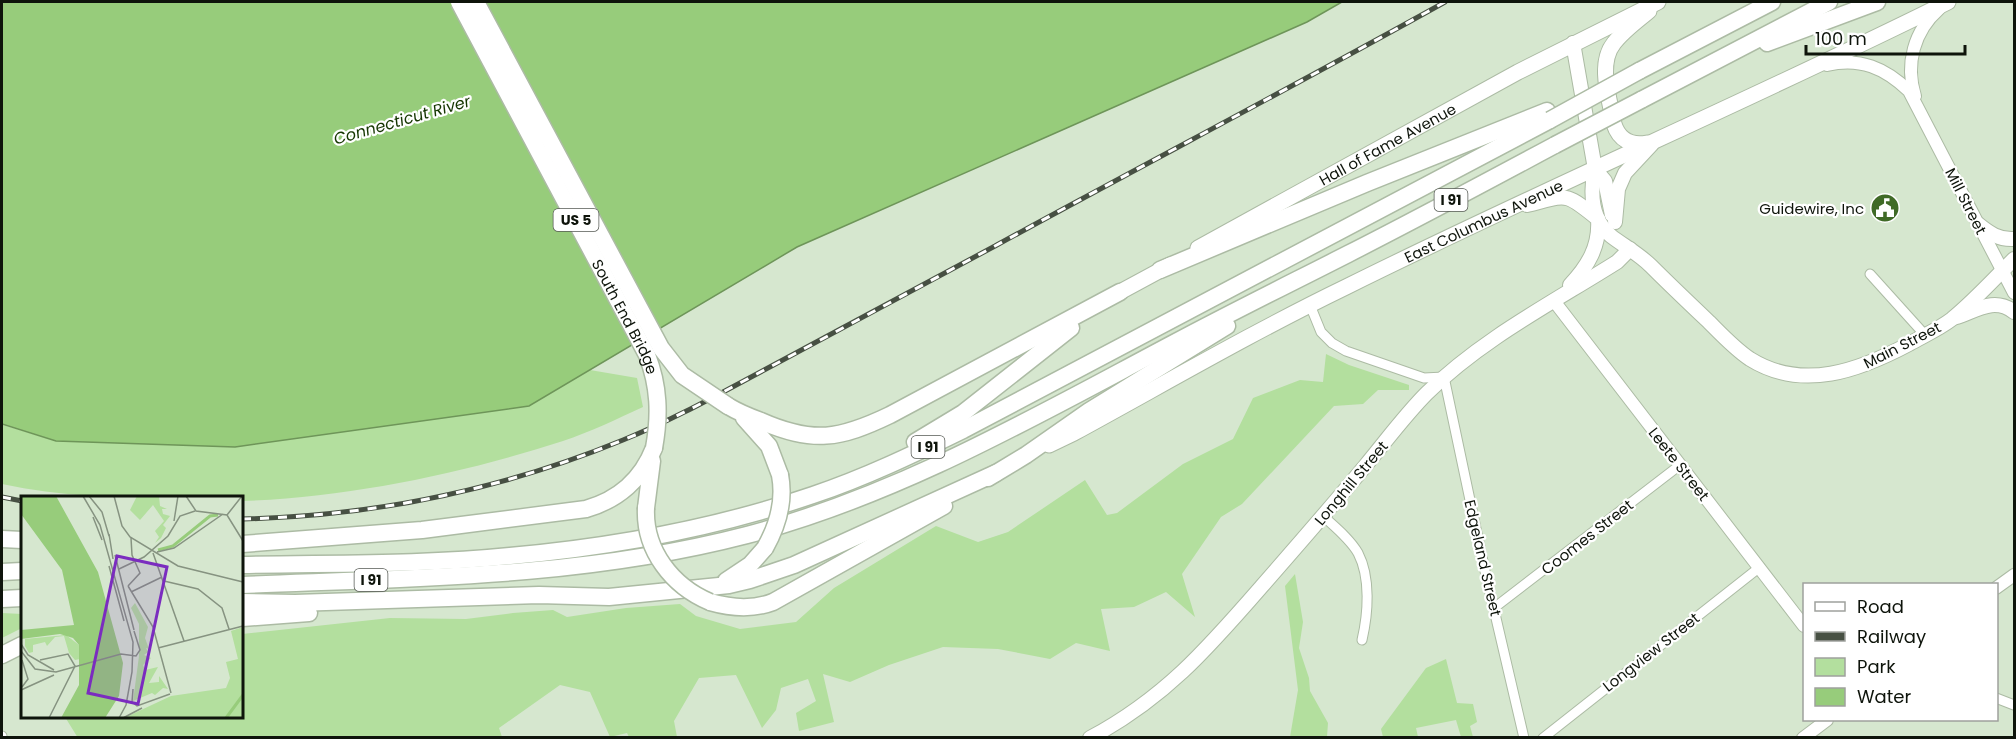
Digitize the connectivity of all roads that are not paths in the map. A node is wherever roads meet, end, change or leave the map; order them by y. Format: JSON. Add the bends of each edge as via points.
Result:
{"nodes":[{"id":1,"x":459,"y":2,"type":"edge"},
{"id":2,"x":476,"y":2,"type":"edge"},
{"id":3,"x":1659,"y":2,"type":"edge"},
{"id":4,"x":1772,"y":2,"type":"edge"},
{"id":5,"x":1829,"y":2,"type":"edge"},
{"id":6,"x":1877,"y":2,"type":"edge"},
{"id":7,"x":1948,"y":2,"type":"edge"},
{"id":8,"x":1573,"y":43,"type":"junction"},
{"id":9,"x":1713,"y":63,"type":"junction"},
{"id":10,"x":1811,"y":68,"type":"junction"},
{"id":11,"x":1919,"y":109,"type":"junction"},
{"id":12,"x":1549,"y":116,"type":"junction"},
{"id":13,"x":1654,"y":141,"type":"junction"},
{"id":14,"x":1595,"y":169,"type":"junction"},
{"id":15,"x":1512,"y":208,"type":"junction"},
{"id":16,"x":1598,"y":219,"type":"junction"},
{"id":17,"x":1615,"y":222,"type":"junction"},
{"id":18,"x":1978,"y":224,"type":"junction"},
{"id":19,"x":2014,"y":239,"type":"edge"},
{"id":20,"x":1630,"y":249,"type":"junction"},
{"id":21,"x":1346,"y":255,"type":"junction"},
{"id":22,"x":2014,"y":259,"type":"edge"},
{"id":23,"x":1161,"y":270,"type":"junction"},
{"id":24,"x":2002,"y":271,"type":"junction"},
{"id":25,"x":1870,"y":274,"type":"dead end"},
{"id":26,"x":1120,"y":292,"type":"junction"},
{"id":27,"x":2014,"y":293,"type":"edge"},
{"id":28,"x":1554,"y":301,"type":"junction"},
{"id":29,"x":1310,"y":305,"type":"junction"},
{"id":30,"x":2014,"y":312,"type":"edge"},
{"id":31,"x":1952,"y":319,"type":"junction"},
{"id":32,"x":1925,"y":335,"type":"junction"},
{"id":33,"x":1444,"y":378,"type":"junction"},
{"id":34,"x":731,"y":408,"type":"junction"},
{"id":35,"x":654,"y":448,"type":"junction"},
{"id":36,"x":1026,"y":455,"type":"junction"},
{"id":37,"x":1680,"y":465,"type":"junction"},
{"id":38,"x":996,"y":473,"type":"junction"},
{"id":39,"x":812,"y":495,"type":"junction"},
{"id":40,"x":1323,"y":516,"type":"junction"},
{"id":41,"x":422,"y":530,"type":"junction"},
{"id":42,"x":2,"y":538,"type":"edge"},
{"id":43,"x":21,"y":540,"type":"edge"},
{"id":44,"x":243,"y":544,"type":"edge"},
{"id":45,"x":243,"y":555,"type":"edge"},
{"id":46,"x":243,"y":565,"type":"edge"},
{"id":47,"x":1760,"y":567,"type":"junction"},
{"id":48,"x":21,"y":571,"type":"edge"},
{"id":49,"x":2,"y":572,"type":"edge"},
{"id":50,"x":2014,"y":575,"type":"edge"},
{"id":51,"x":243,"y":585,"type":"edge"},
{"id":52,"x":1998,"y":587,"type":"edge"},
{"id":53,"x":706,"y":595,"type":"junction"},
{"id":54,"x":21,"y":598,"type":"edge"},
{"id":55,"x":2,"y":599,"type":"edge"},
{"id":56,"x":410,"y":600,"type":"junction"},
{"id":57,"x":243,"y":602,"type":"edge"},
{"id":58,"x":1494,"y":608,"type":"junction"},
{"id":59,"x":243,"y":618,"type":"edge"},
{"id":60,"x":1803,"y":625,"type":"edge"},
{"id":61,"x":1362,"y":640,"type":"dead end"},
{"id":62,"x":21,"y":646,"type":"edge"},
{"id":63,"x":2,"y":655,"type":"edge"},
{"id":64,"x":1998,"y":699,"type":"edge"},
{"id":65,"x":2014,"y":705,"type":"edge"},
{"id":66,"x":1826,"y":721,"type":"edge"},
{"id":67,"x":1805,"y":737,"type":"edge"},
{"id":68,"x":1090,"y":738,"type":"edge"},
{"id":69,"x":1524,"y":738,"type":"edge"},
{"id":70,"x":1543,"y":738,"type":"edge"}],
"edges":[{"from":1,"to":35,"type":"highway","name":"South End Bridge","number":"US 5","bridge":true,"via":[[647,355],[658,398]]},
{"from":2,"to":34,"type":"highway","name":"South End Bridge","number":"US 5","bridge":true,"via":[[661,348],[682,375]]},
{"from":3,"to":8,"type":"main road","name":"Hall of Fame Avenue"},
{"from":3,"to":13,"type":"main road","via":[[1613,43],[1605,68],[1617,132],[1633,144]]},
{"from":4,"to":12,"type":"highway","bridge":true},
{"from":5,"to":9,"type":"highway","number":"I 91"},
{"from":6,"to":9,"type":"highway"},
{"from":7,"to":10,"type":"main road","name":"East Columbus Avenue"},
{"from":7,"to":11,"type":"street","name":"Mill Street","via":[[1932,16],[1915,41],[1911,79]]},
{"from":8,"to":14,"type":"main road","name":"Main Street"},
{"from":8,"to":23,"type":"main road","name":"Hall of Fame Avenue"},
{"from":9,"to":21,"type":"highway","number":"I 91","bridge":true},
{"from":10,"to":11,"type":"street","name":"Mill Street","via":[[1839,62],[1867,64],[1896,78]]},
{"from":10,"to":13,"type":"main road","name":"East Columbus Avenue"},
{"from":11,"to":18,"type":"street","name":"Mill Street"},
{"from":12,"to":23,"type":"highway","via":[[1367,183]]},
{"from":12,"to":39,"type":"highway","number":"I 91","via":[[963,430]]},
{"from":13,"to":14,"type":"main road","name":"East Columbus Avenue"},
{"from":13,"to":17,"type":"main road","via":[[1625,173],[1618,189]]},
{"from":14,"to":15,"type":"main road","name":"East Columbus Avenue"},
{"from":14,"to":16,"type":"main road","name":"Main Street","via":[[1591,189]]},
{"from":14,"to":17,"type":"main road","name":"Main Street","via":[[1605,181]]},
{"from":15,"to":16,"type":"main road","via":[[1562,196],[1577,202]]},
{"from":15,"to":29,"type":"main road","name":"East Columbus Avenue"},
{"from":16,"to":20,"type":"main road","name":"Main Street","via":[[1609,235]]},
{"from":16,"to":28,"type":"main road","via":[[1599,234],[1584,270]]},
{"from":17,"to":20,"type":"main road","name":"Main Street"},
{"from":18,"to":19,"type":"main road","via":[[1994,235]]},
{"from":18,"to":24,"type":"street","name":"Mill Street"},
{"from":20,"to":28,"type":"main road","name":"Longhill Street","via":[[1617,262]]},
{"from":20,"to":32,"type":"main road","name":"Main Street","via":[[1734,346],[1774,369],[1803,375],[1840,373],[1870,363]]},
{"from":21,"to":36,"type":"highway","via":[[1082,415]]},
{"from":21,"to":51,"type":"highway","number":"I 91","via":[[959,455],[865,497],[788,523],[686,549],[563,568]]},
{"from":22,"to":24,"type":"main road","name":"Main Street"},
{"from":23,"to":26,"type":"main road","name":"Hall of Fame Avenue"},
{"from":24,"to":27,"type":"street","name":"Mill Street"},
{"from":24,"to":31,"type":"main road","name":"Main Street"},
{"from":25,"to":32,"type":"street"},
{"from":26,"to":34,"type":"highway","via":[[890,415],[850,432],[801,435]]},
{"from":26,"to":39,"type":"highway","via":[[956,418]]},
{"from":28,"to":33,"type":"main road","name":"Longhill Street","via":[[1502,332]]},
{"from":28,"to":37,"type":"street","name":"Leete Street"},
{"from":29,"to":33,"type":"street","via":[[1321,332],[1332,344],[1424,378]]},
{"from":29,"to":36,"type":"main road","name":"East Columbus Avenue"},
{"from":30,"to":31,"type":"main road","via":[[1996,304]]},
{"from":31,"to":32,"type":"main road","name":"Main Street"},
{"from":33,"to":40,"type":"main road","name":"Longhill Street","via":[[1417,404]]},
{"from":33,"to":58,"type":"street","name":"Edgeland Street"},
{"from":34,"to":53,"type":"highway","number":"US 5","bridge":true,"via":[[773,453],[780,475],[781,509],[765,548],[743,571]]},
{"from":35,"to":41,"type":"highway","number":"US 5","via":[[631,485],[594,507]]},
{"from":35,"to":53,"type":"highway","name":"South End Bridge","bridge":true,"via":[[646,508],[650,538],[663,565],[679,583]]},
{"from":36,"to":38,"type":"highway"},
{"from":37,"to":47,"type":"street","name":"Leete Street"},
{"from":37,"to":58,"type":"street","name":"Coomes Street"},
{"from":38,"to":53,"type":"highway","via":[[787,568]]},
{"from":38,"to":53,"type":"highway","via":[[780,599],[749,608],[733,607]]},
{"from":39,"to":46,"type":"highway","number":"I 91","via":[[692,527],[550,552],[447,560]]},
{"from":40,"to":61,"type":"street","via":[[1361,560],[1367,598]]},
{"from":40,"to":68,"type":"main road","name":"Longhill Street","via":[[1207,650],[1150,699]]},
{"from":41,"to":44,"type":"highway"},
{"from":41,"to":45,"type":"highway","number":"US 5"},
{"from":42,"to":43,"type":"highway"},
{"from":47,"to":60,"type":"street","name":"Leete Street"},
{"from":47,"to":70,"type":"street","name":"Longview Street"},
{"from":48,"to":49,"type":"highway"},
{"from":50,"to":52,"type":"street"},
{"from":53,"to":56,"type":"highway","number":"US 5","via":[[539,594]]},
{"from":54,"to":55,"type":"highway"},
{"from":56,"to":57,"type":"highway","number":"US 5"},
{"from":56,"to":59,"type":"highway"},
{"from":58,"to":69,"type":"street","name":"Edgeland Street"},
{"from":62,"to":63,"type":"highway"},
{"from":64,"to":65,"type":"street"},
{"from":66,"to":67,"type":"street"}]}
